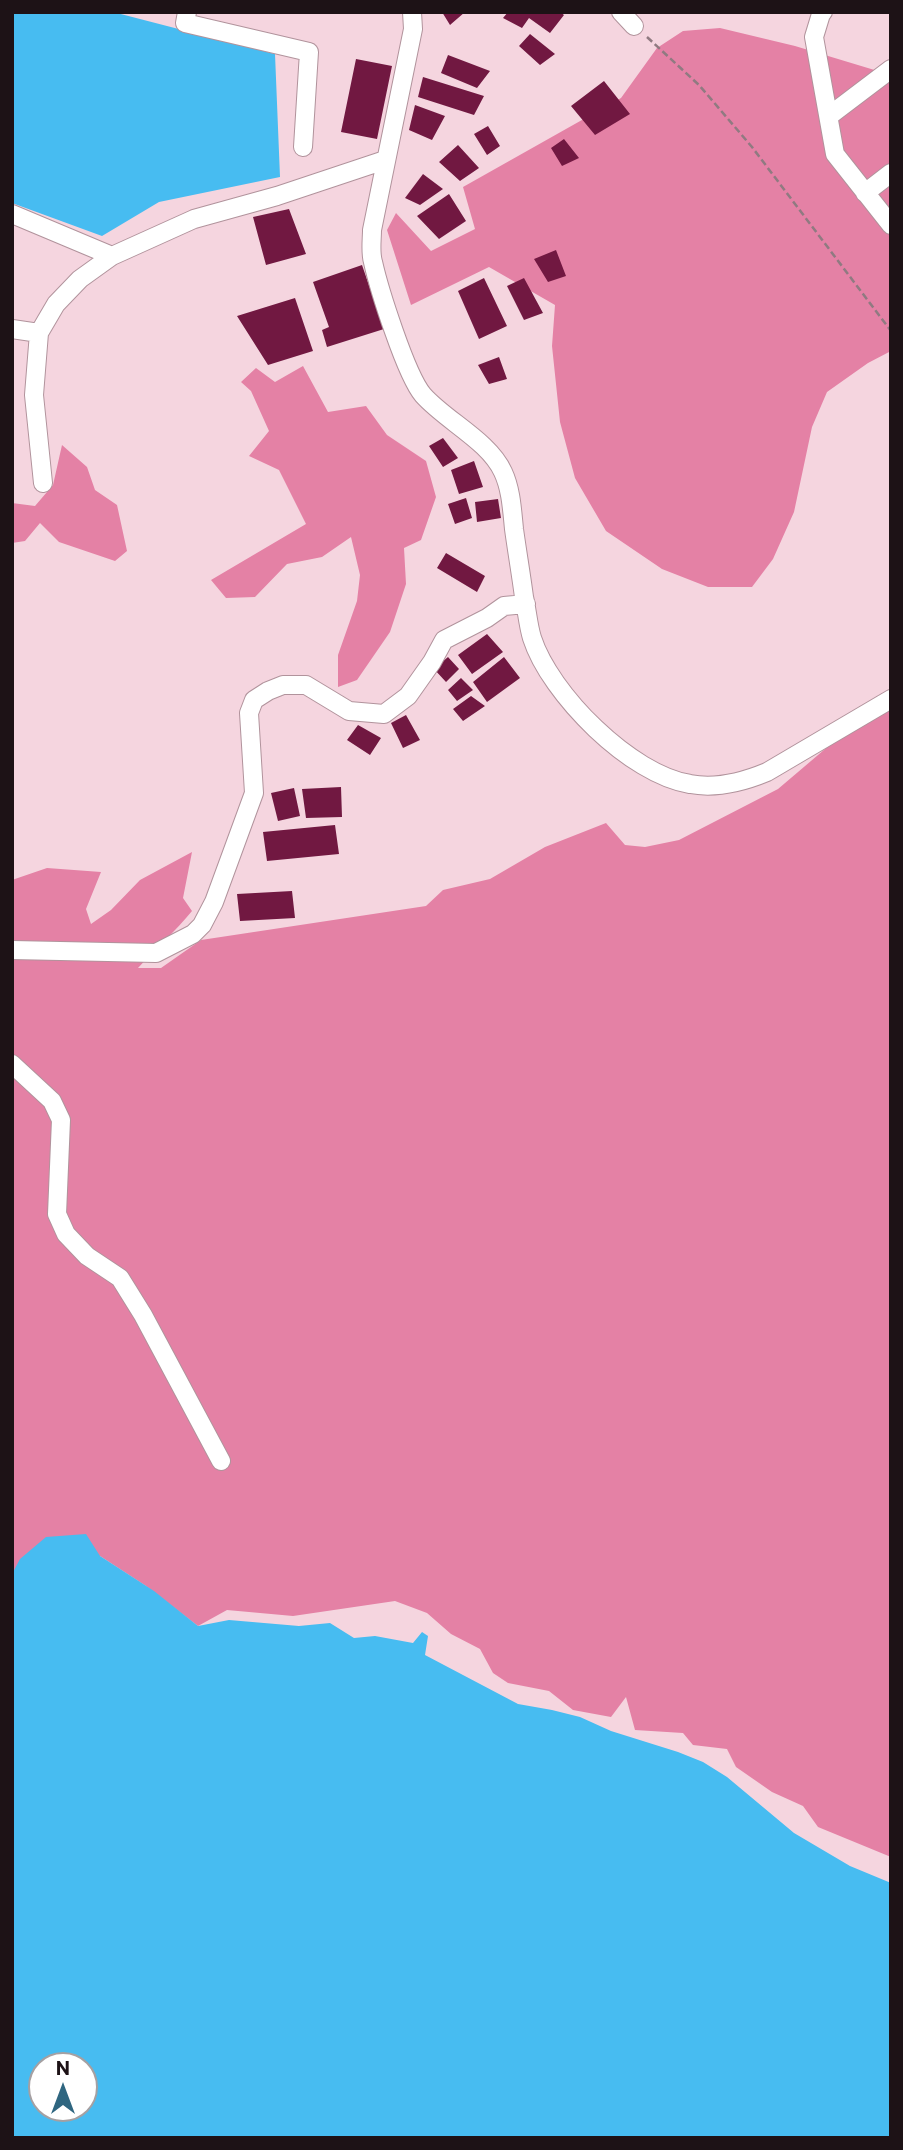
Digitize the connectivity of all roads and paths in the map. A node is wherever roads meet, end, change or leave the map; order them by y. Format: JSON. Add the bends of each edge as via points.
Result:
{"nodes":[{"id":1,"x":187,"y":12,"type":"edge"},
{"id":2,"x":412,"y":12,"type":"edge"},
{"id":3,"x":621,"y":12,"type":"edge"},
{"id":4,"x":824,"y":12,"type":"edge"},
{"id":5,"x":634,"y":26,"type":"joint"},
{"id":6,"x":891,"y":69,"type":"edge"},
{"id":7,"x":829,"y":116,"type":"junction"},
{"id":8,"x":303,"y":147,"type":"dead end"},
{"id":9,"x":385,"y":160,"type":"junction"},
{"id":10,"x":891,"y":173,"type":"edge"},
{"id":11,"x":865,"y":193,"type":"junction"},
{"id":12,"x":12,"y":214,"type":"edge"},
{"id":13,"x":891,"y":225,"type":"edge"},
{"id":14,"x":112,"y":256,"type":"junction"},
{"id":15,"x":12,"y":329,"type":"edge"},
{"id":16,"x":891,"y":331,"type":"edge"},
{"id":17,"x":38,"y":333,"type":"junction"},
{"id":18,"x":43,"y":483,"type":"dead end"},
{"id":19,"x":526,"y":604,"type":"junction"},
{"id":20,"x":891,"y":699,"type":"edge"},
{"id":21,"x":12,"y":950,"type":"edge"},
{"id":22,"x":12,"y":1064,"type":"edge"},
{"id":23,"x":221,"y":1461,"type":"dead end"}],
"edges":[{"from":1,"to":8,"type":"street","via":[[185,23],[309,52]]},
{"from":2,"to":9,"type":"street","via":[[413,29]]},
{"from":3,"to":5,"type":"street"},
{"from":4,"to":7,"type":"street","via":[[814,37]]},
{"from":5,"to":16,"type":"path","via":[[699,85],[752,147]]},
{"from":6,"to":7,"type":"street"},
{"from":7,"to":11,"type":"street","via":[[835,154]]},
{"from":9,"to":14,"type":"street","via":[[194,219]]},
{"from":9,"to":19,"type":"street","via":[[372,230],[372,260],[407,365],[422,393],[488,451],[502,470],[511,497]]},
{"from":10,"to":11,"type":"street"},
{"from":11,"to":13,"type":"street"},
{"from":12,"to":14,"type":"street"},
{"from":14,"to":17,"type":"street","via":[[80,279],[56,304]]},
{"from":15,"to":17,"type":"street"},
{"from":17,"to":18,"type":"street","via":[[34,395]]},
{"from":19,"to":20,"type":"street","via":[[531,636],[557,687],[641,766],[691,785],[726,785],[767,772]]},
{"from":19,"to":21,"type":"street","via":[[504,606],[444,640],[408,696],[384,713],[349,711],[306,685],[283,685],[254,701],[249,713],[254,793],[214,902],[193,934],[156,953]]},
{"from":22,"to":23,"type":"street","via":[[52,1101],[61,1120],[57,1214],[66,1234],[87,1256],[120,1278]]}]}
